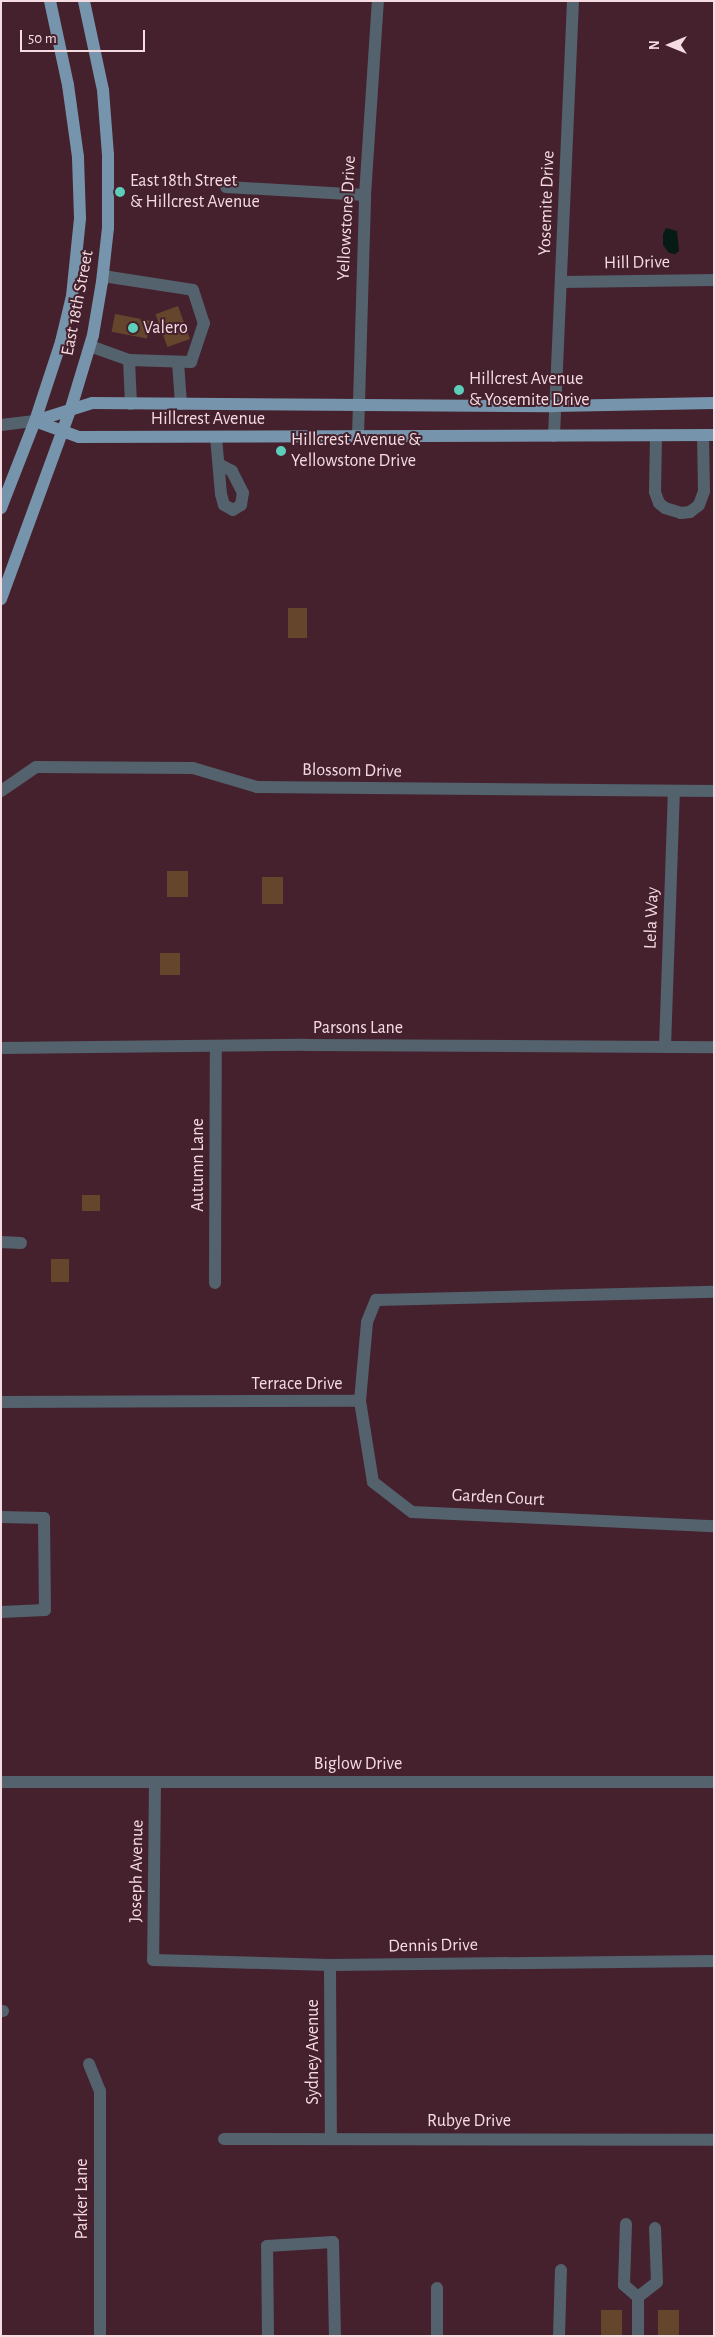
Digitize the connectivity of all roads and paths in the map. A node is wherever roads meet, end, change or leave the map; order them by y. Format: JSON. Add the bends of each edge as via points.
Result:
{"nodes":[{"id":1,"x":50,"y":1,"type":"edge"},
{"id":2,"x":84,"y":1,"type":"edge"},
{"id":3,"x":378,"y":1,"type":"edge"},
{"id":4,"x":573,"y":1,"type":"edge"},
{"id":5,"x":226,"y":187,"type":"dead end"},
{"id":6,"x":365,"y":195,"type":"junction"},
{"id":7,"x":103,"y":276,"type":"junction"},
{"id":8,"x":714,"y":280,"type":"edge"},
{"id":9,"x":562,"y":282,"type":"junction"},
{"id":10,"x":90,"y":346,"type":"junction"},
{"id":11,"x":130,"y":360,"type":"junction"},
{"id":12,"x":178,"y":362,"type":"junction"},
{"id":13,"x":714,"y":403,"type":"edge"},
{"id":14,"x":131,"y":404,"type":"junction"},
{"id":15,"x":181,"y":404,"type":"junction"},
{"id":16,"x":358,"y":404,"type":"junction"},
{"id":17,"x":554,"y":406,"type":"junction"},
{"id":18,"x":71,"y":408,"type":"junction"},
{"id":19,"x":35,"y":421,"type":"junction"},
{"id":20,"x":1,"y":425,"type":"edge"},
{"id":21,"x":62,"y":431,"type":"junction"},
{"id":22,"x":656,"y":435,"type":"junction"},
{"id":23,"x":708,"y":435,"type":"edge"},
{"id":24,"x":358,"y":436,"type":"junction"},
{"id":25,"x":554,"y":436,"type":"junction"},
{"id":26,"x":216,"y":437,"type":"junction"},
{"id":27,"x":219,"y":464,"type":"dead end"},
{"id":28,"x":1,"y":508,"type":"edge"},
{"id":29,"x":1,"y":599,"type":"edge"},
{"id":30,"x":1,"y":791,"type":"edge"},
{"id":31,"x":674,"y":791,"type":"junction"},
{"id":32,"x":714,"y":791,"type":"edge"},
{"id":33,"x":216,"y":1047,"type":"junction"},
{"id":34,"x":665,"y":1047,"type":"junction"},
{"id":35,"x":714,"y":1047,"type":"edge"},
{"id":36,"x":1,"y":1048,"type":"edge"},
{"id":37,"x":1,"y":1242,"type":"edge"},
{"id":38,"x":21,"y":1243,"type":"dead end"},
{"id":39,"x":215,"y":1283,"type":"dead end"},
{"id":40,"x":714,"y":1292,"type":"edge"},
{"id":41,"x":360,"y":1401,"type":"junction"},
{"id":42,"x":1,"y":1402,"type":"edge"},
{"id":43,"x":1,"y":1517,"type":"edge"},
{"id":44,"x":714,"y":1526,"type":"edge"},
{"id":45,"x":1,"y":1612,"type":"edge"},
{"id":46,"x":1,"y":1782,"type":"edge"},
{"id":47,"x":155,"y":1782,"type":"junction"},
{"id":48,"x":714,"y":1782,"type":"edge"},
{"id":49,"x":153,"y":1960,"type":"joint"},
{"id":50,"x":714,"y":1961,"type":"edge"},
{"id":51,"x":330,"y":1965,"type":"junction"},
{"id":52,"x":88,"y":2064,"type":"dead end"},
{"id":53,"x":331,"y":2138,"type":"junction"},
{"id":54,"x":224,"y":2139,"type":"dead end"},
{"id":55,"x":714,"y":2140,"type":"edge"},
{"id":56,"x":626,"y":2224,"type":"dead end"},
{"id":57,"x":655,"y":2228,"type":"dead end"},
{"id":58,"x":561,"y":2270,"type":"dead end"},
{"id":59,"x":437,"y":2288,"type":"dead end"},
{"id":60,"x":638,"y":2297,"type":"junction"},
{"id":61,"x":100,"y":2336,"type":"edge"},
{"id":62,"x":268,"y":2336,"type":"edge"},
{"id":63,"x":335,"y":2336,"type":"edge"},
{"id":64,"x":437,"y":2336,"type":"edge"},
{"id":65,"x":559,"y":2336,"type":"edge"},
{"id":66,"x":638,"y":2336,"type":"edge"}],
"edges":[{"from":1,"to":19,"type":"main road","name":"East 18th Street","via":[[68,85],[77,148],[80,218],[72,296],[61,342]]},
{"from":2,"to":7,"type":"main road","name":"East 18th Street","via":[[103,90],[107,146],[108,228]]},
{"from":3,"to":6,"type":"street","name":"Yellowstone Drive"},
{"from":4,"to":9,"type":"street","name":"Yosemite Drive"},
{"from":5,"to":6,"type":"street"},
{"from":6,"to":16,"type":"street","name":"Yellowstone Drive"},
{"from":7,"to":10,"type":"main road","name":"East 18th Street"},
{"from":7,"to":12,"type":"street","via":[[193,290],[204,323],[191,362]]},
{"from":8,"to":9,"type":"street","name":"Hill Drive"},
{"from":9,"to":17,"type":"street","name":"Yosemite Drive"},
{"from":10,"to":11,"type":"street"},
{"from":10,"to":18,"type":"main road","name":"East 18th Street"},
{"from":11,"to":12,"type":"street"},
{"from":11,"to":14,"type":"street"},
{"from":12,"to":15,"type":"street"},
{"from":13,"to":17,"type":"main road","name":"Hillcrest Avenue"},
{"from":14,"to":15,"type":"main road","name":"Hillcrest Avenue"},
{"from":14,"to":18,"type":"main road","name":"Hillcrest Avenue","via":[[92,403]]},
{"from":15,"to":16,"type":"main road","name":"Hillcrest Avenue"},
{"from":16,"to":17,"type":"main road","name":"Hillcrest Avenue"},
{"from":16,"to":24,"type":"street","name":"Yellowstone Drive"},
{"from":17,"to":25,"type":"street","name":"Yosemite Drive"},
{"from":18,"to":19,"type":"main road","name":"Hillcrest Avenue"},
{"from":18,"to":21,"type":"main road","name":"East 18th Street"},
{"from":19,"to":20,"type":"street","name":"Hillcrest Avenue"},
{"from":19,"to":21,"type":"main road","name":"Hillcrest Avenue"},
{"from":19,"to":28,"type":"main road","name":"East 18th Street"},
{"from":21,"to":26,"type":"main road","name":"Hillcrest Avenue","via":[[79,437]]},
{"from":21,"to":29,"type":"main road","name":"East 18th Street"},
{"from":22,"to":23,"type":"main road","name":"Hillcrest Avenue"},
{"from":22,"to":23,"type":"street","via":[[655,492],[665,508],[681,513],[690,512],[699,505],[704,491]]},
{"from":22,"to":25,"type":"main road","name":"Hillcrest Avenue"},
{"from":24,"to":25,"type":"main road","name":"Hillcrest Avenue"},
{"from":24,"to":26,"type":"main road","name":"Hillcrest Avenue"},
{"from":26,"to":27,"type":"street"},
{"from":30,"to":31,"type":"street","name":"Blossom Drive","via":[[36,767],[193,768],[257,787]]},
{"from":31,"to":32,"type":"street","name":"Blossom Drive"},
{"from":31,"to":34,"type":"street","name":"Lela Way"},
{"from":33,"to":34,"type":"street","name":"Parsons Lane"},
{"from":33,"to":36,"type":"street","name":"Parsons Lane"},
{"from":33,"to":39,"type":"street","name":"Autumn Lane"},
{"from":34,"to":35,"type":"street","name":"Parsons Lane"},
{"from":37,"to":38,"type":"street"},
{"from":40,"to":41,"type":"street","name":"Terrace Drive","via":[[376,1300],[367,1322]]},
{"from":41,"to":42,"type":"street","name":"Terrace Drive"},
{"from":41,"to":44,"type":"street","name":"Garden Court","via":[[373,1482],[412,1512]]},
{"from":43,"to":45,"type":"street","via":[[44,1518],[45,1610]]},
{"from":46,"to":47,"type":"street","name":"Biglow Drive"},
{"from":47,"to":48,"type":"street","name":"Biglow Drive"},
{"from":47,"to":49,"type":"street","name":"Joseph Avenue"},
{"from":49,"to":51,"type":"street","name":"Dennis Drive"},
{"from":50,"to":51,"type":"street","name":"Dennis Drive"},
{"from":51,"to":53,"type":"street","name":"Sydney Avenue"},
{"from":52,"to":61,"type":"street","name":"Parker Lane","via":[[100,2091]]},
{"from":53,"to":54,"type":"street","name":"Rubye Drive"},
{"from":53,"to":55,"type":"street","name":"Rubye Drive"},
{"from":56,"to":60,"type":"street","via":[[624,2285]]},
{"from":57,"to":60,"type":"street","via":[[657,2282]]},
{"from":58,"to":65,"type":"street"},
{"from":59,"to":64,"type":"street"},
{"from":60,"to":66,"type":"street"},
{"from":62,"to":63,"type":"street","via":[[267,2246],[333,2242]]}]}
